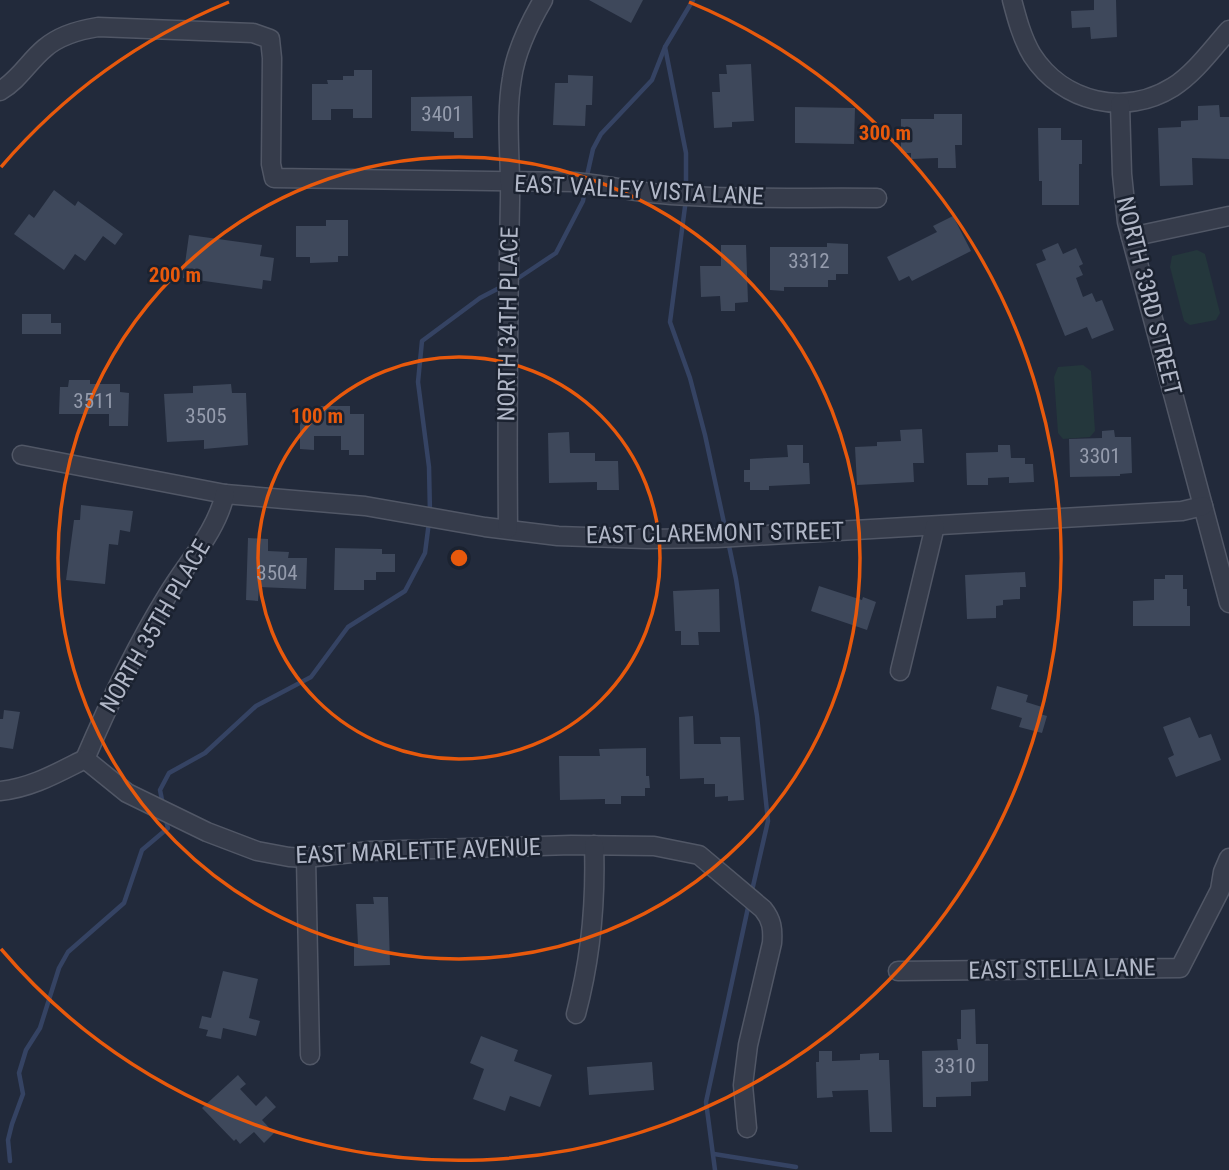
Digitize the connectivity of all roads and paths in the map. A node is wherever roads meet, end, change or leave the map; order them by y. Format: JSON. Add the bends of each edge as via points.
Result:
{"nodes":[{"id":1,"x":543,"y":0,"type":"edge"},
{"id":2,"x":1012,"y":0,"type":"edge"},
{"id":3,"x":1229,"y":30,"type":"edge"},
{"id":4,"x":0,"y":91,"type":"edge"},
{"id":5,"x":1120,"y":104,"type":"junction"},
{"id":6,"x":511,"y":182,"type":"junction"},
{"id":7,"x":877,"y":198,"type":"dead end"},
{"id":8,"x":1229,"y":216,"type":"edge"},
{"id":9,"x":1131,"y":237,"type":"junction"},
{"id":10,"x":22,"y":455,"type":"dead end"},
{"id":11,"x":225,"y":494,"type":"junction"},
{"id":12,"x":1203,"y":506,"type":"junction"},
{"id":13,"x":935,"y":526,"type":"junction"},
{"id":14,"x":508,"y":529,"type":"junction"},
{"id":15,"x":1229,"y":603,"type":"edge"},
{"id":16,"x":900,"y":671,"type":"dead end"},
{"id":17,"x":85,"y":759,"type":"junction"},
{"id":18,"x":0,"y":790,"type":"edge"},
{"id":19,"x":594,"y":845,"type":"junction"},
{"id":20,"x":306,"y":858,"type":"junction"},
{"id":21,"x":1229,"y":858,"type":"edge"},
{"id":22,"x":1224,"y":885,"type":"edge"},
{"id":23,"x":898,"y":971,"type":"dead end"},
{"id":24,"x":576,"y":1014,"type":"dead end"},
{"id":25,"x":310,"y":1055,"type":"dead end"},
{"id":26,"x":747,"y":1128,"type":"dead end"}],
"edges":[{"from":1,"to":6,"type":"street","name":"NORTH 34TH PLACE","via":[[527,27],[512,78]]},
{"from":2,"to":5,"type":"street","via":[[1019,27],[1048,75],[1086,98]]},
{"from":3,"to":5,"type":"street","via":[[1174,86],[1141,101]]},
{"from":4,"to":6,"type":"street","name":"EAST VALLEY VISTA LANE","via":[[44,48],[77,30],[253,33],[270,39],[274,178]]},
{"from":5,"to":9,"type":"street","name":"NORTH 33RD STREET","via":[[1123,200]]},
{"from":6,"to":7,"type":"street","name":"EAST VALLEY VISTA LANE","via":[[575,182],[692,197]]},
{"from":6,"to":14,"type":"street","name":"NORTH 34TH PLACE"},
{"from":8,"to":9,"type":"street"},
{"from":9,"to":12,"type":"street","name":"NORTH 33RD STREET"},
{"from":10,"to":11,"type":"street","name":"EAST CLAREMONT STREET"},
{"from":11,"to":14,"type":"street","name":"EAST CLAREMONT STREET","via":[[365,506]]},
{"from":11,"to":17,"type":"street","name":"NORTH 35TH PLACE","via":[[221,513],[121,677]]},
{"from":12,"to":13,"type":"street","name":"EAST CLAREMONT STREET"},
{"from":12,"to":15,"type":"street","name":"NORTH 33RD STREET"},
{"from":13,"to":14,"type":"street","name":"EAST CLAREMONT STREET","via":[[646,540]]},
{"from":13,"to":16,"type":"street"},
{"from":17,"to":18,"type":"street","via":[[41,781]]},
{"from":17,"to":20,"type":"street","name":"EAST MARLETTE AVENUE","via":[[127,793],[232,843]]},
{"from":19,"to":20,"type":"street","name":"EAST MARLETTE AVENUE","via":[[370,851]]},
{"from":19,"to":24,"type":"street","via":[[592,933]]},
{"from":19,"to":26,"type":"street","name":"EAST MARLETTE AVENUE","via":[[654,846],[699,855],[770,916],[772,943],[743,1085]]},
{"from":20,"to":25,"type":"street"},
{"from":21,"to":22,"type":"street","name":"EAST STELLA LANE"},
{"from":22,"to":23,"type":"street","name":"EAST STELLA LANE","via":[[1180,968]]}]}
